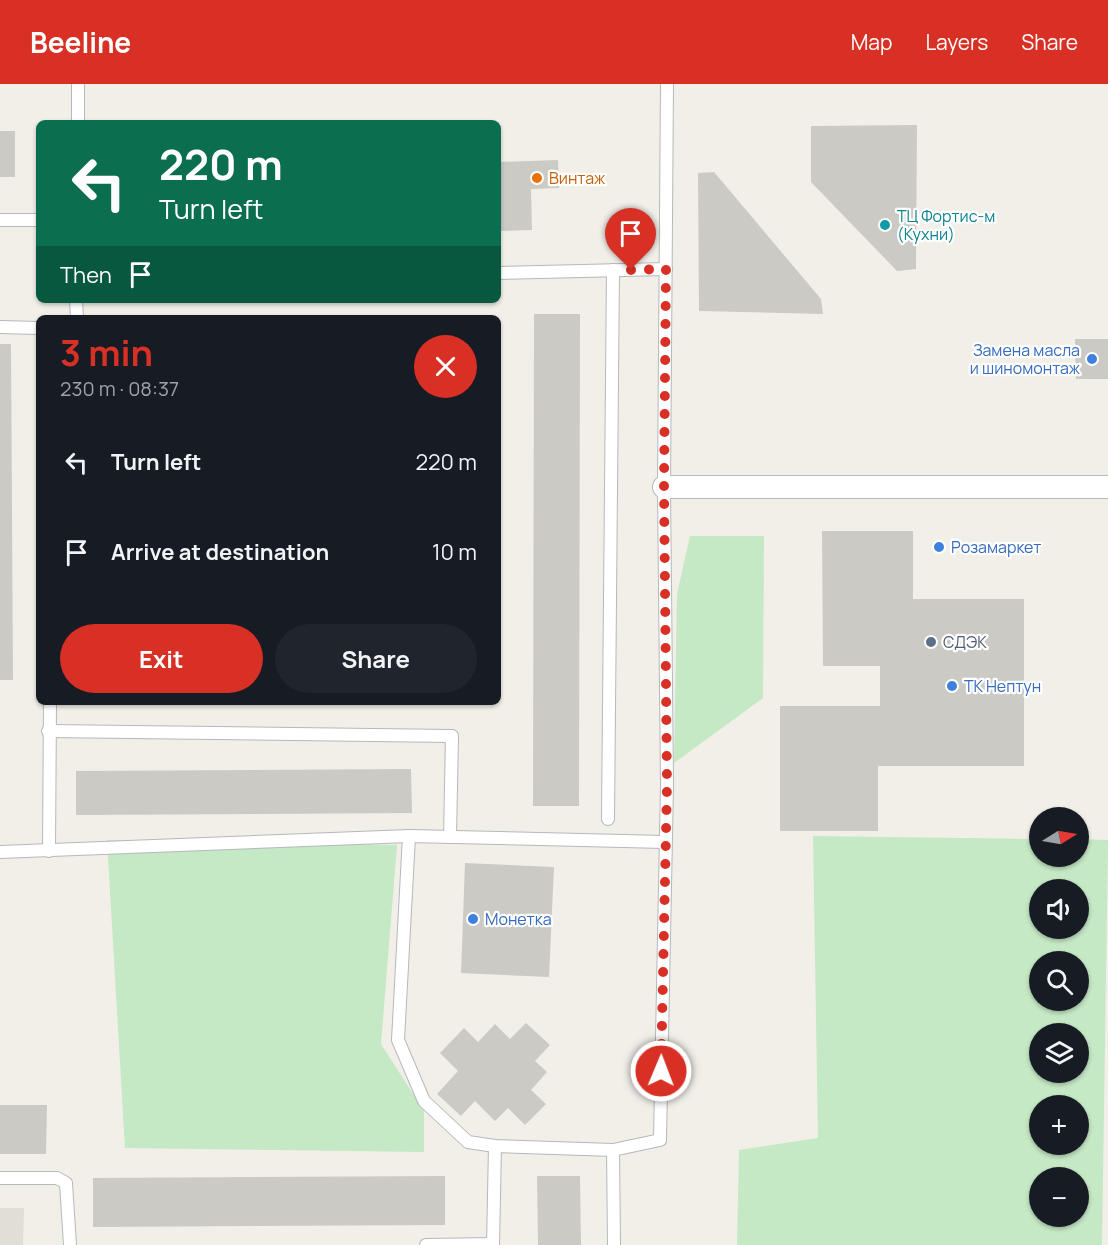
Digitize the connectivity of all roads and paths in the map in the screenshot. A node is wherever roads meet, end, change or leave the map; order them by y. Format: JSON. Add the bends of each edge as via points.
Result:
{"nodes":[{"id":1,"x":78,"y":84,"type":"edge"},
{"id":2,"x":667,"y":84,"type":"edge"},
{"id":3,"x":78,"y":120,"type":"edge"},
{"id":4,"x":0,"y":220,"type":"edge"},
{"id":5,"x":36,"y":220,"type":"edge"},
{"id":6,"x":666,"y":269,"type":"junction"},
{"id":7,"x":613,"y":270,"type":"junction"},
{"id":8,"x":501,"y":273,"type":"edge"},
{"id":9,"x":0,"y":327,"type":"edge"},
{"id":10,"x":36,"y":328,"type":"edge"},
{"id":11,"x":664,"y":487,"type":"junction"},
{"id":12,"x":1108,"y":487,"type":"edge"},
{"id":13,"x":50,"y":705,"type":"edge"},
{"id":14,"x":48,"y":731,"type":"junction"},
{"id":15,"x":608,"y":819,"type":"dead end"},
{"id":16,"x":409,"y":836,"type":"junction"},
{"id":17,"x":450,"y":837,"type":"junction"},
{"id":18,"x":665,"y":842,"type":"junction"},
{"id":19,"x":49,"y":851,"type":"junction"},
{"id":20,"x":0,"y":852,"type":"edge"},
{"id":21,"x":495,"y":1146,"type":"junction"},
{"id":22,"x":614,"y":1150,"type":"junction"},
{"id":23,"x":0,"y":1178,"type":"edge"},
{"id":24,"x":493,"y":1244,"type":"edge"},
{"id":25,"x":69,"y":1245,"type":"edge"},
{"id":26,"x":426,"y":1245,"type":"edge"},
{"id":27,"x":614,"y":1245,"type":"edge"}],
"edges":[{"from":1,"to":3,"type":"lane"},
{"from":2,"to":6,"type":"lane"},
{"from":4,"to":5,"type":"lane"},
{"from":6,"to":7,"type":"lane"},
{"from":6,"to":11,"type":"lane"},
{"from":7,"to":8,"type":"lane"},
{"from":7,"to":15,"type":"lane"},
{"from":9,"to":10,"type":"lane"},
{"from":11,"to":12,"type":"street"},
{"from":11,"to":18,"type":"lane"},
{"from":13,"to":14,"type":"lane"},
{"from":14,"to":17,"type":"lane","via":[[452,735]]},
{"from":14,"to":19,"type":"lane"},
{"from":16,"to":17,"type":"lane"},
{"from":16,"to":19,"type":"lane"},
{"from":16,"to":21,"type":"lane","via":[[398,1040],[424,1101],[468,1142]]},
{"from":17,"to":18,"type":"lane"},
{"from":18,"to":22,"type":"lane","via":[[660,1140]]},
{"from":19,"to":20,"type":"lane"},
{"from":21,"to":22,"type":"lane"},
{"from":21,"to":24,"type":"lane"},
{"from":22,"to":27,"type":"lane"},
{"from":23,"to":25,"type":"lane","via":[[57,1178],[66,1183]]},
{"from":24,"to":26,"type":"lane"}]}
